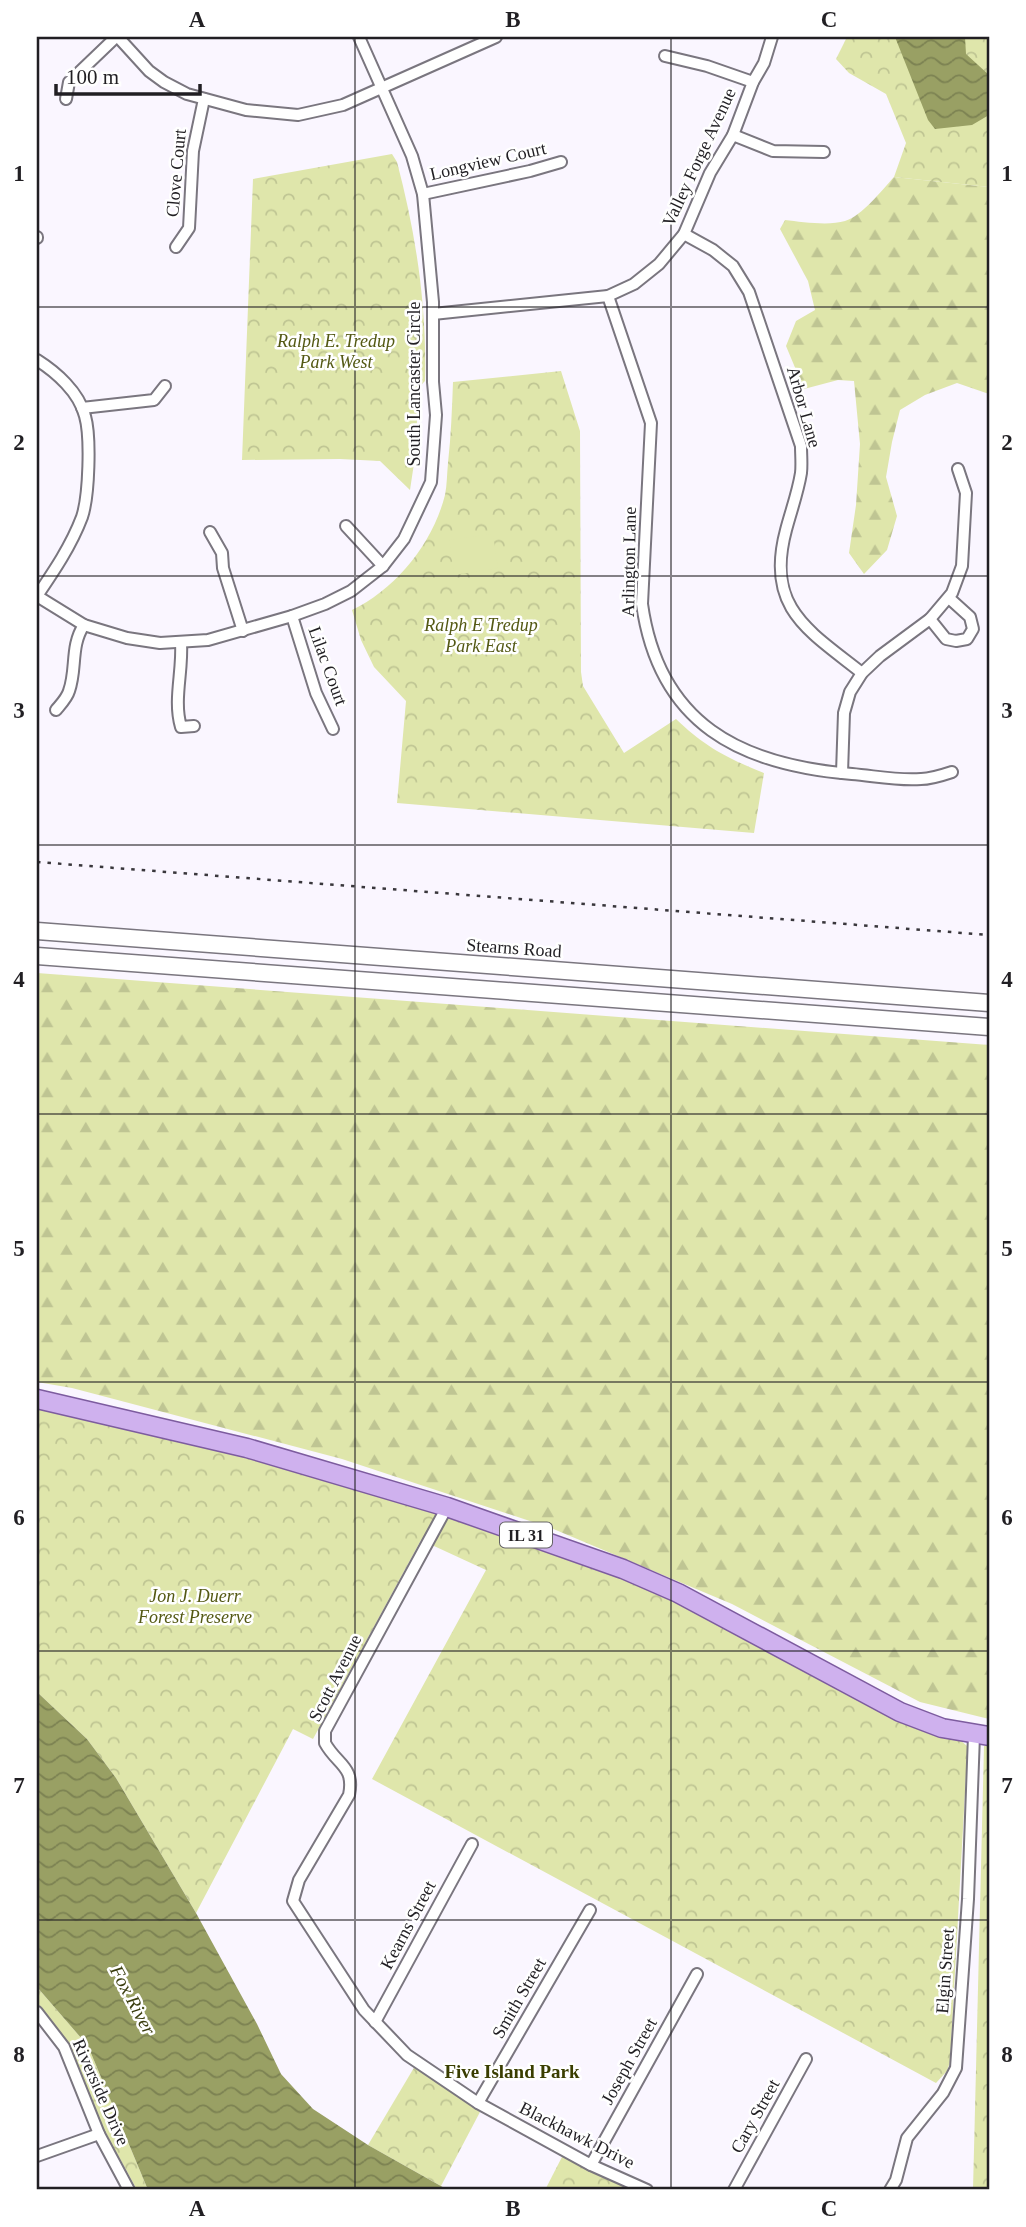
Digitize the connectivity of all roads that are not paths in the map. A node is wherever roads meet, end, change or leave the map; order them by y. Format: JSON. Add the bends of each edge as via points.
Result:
{"nodes":[{"id":1,"x":117,"y":37,"type":"edge"},
{"id":2,"x":359,"y":37,"type":"edge"},
{"id":3,"x":496,"y":37,"type":"edge"},
{"id":4,"x":772,"y":37,"type":"edge"},
{"id":5,"x":665,"y":56,"type":"dead end"},
{"id":6,"x":753,"y":82,"type":"junction"},
{"id":7,"x":382,"y":89,"type":"junction"},
{"id":8,"x":66,"y":99,"type":"dead end"},
{"id":9,"x":204,"y":99,"type":"junction"},
{"id":10,"x":733,"y":135,"type":"junction"},
{"id":11,"x":824,"y":152,"type":"dead end"},
{"id":12,"x":561,"y":162,"type":"dead end"},
{"id":13,"x":423,"y":194,"type":"junction"},
{"id":14,"x":684,"y":234,"type":"junction"},
{"id":15,"x":176,"y":247,"type":"dead end"},
{"id":16,"x":608,"y":296,"type":"junction"},
{"id":17,"x":433,"y":314,"type":"junction"},
{"id":18,"x":37,"y":360,"type":"edge"},
{"id":19,"x":165,"y":386,"type":"dead end"},
{"id":20,"x":82,"y":408,"type":"junction"},
{"id":21,"x":958,"y":469,"type":"dead end"},
{"id":22,"x":346,"y":526,"type":"dead end"},
{"id":23,"x":210,"y":532,"type":"dead end"},
{"id":24,"x":383,"y":566,"type":"junction"},
{"id":25,"x":37,"y":596,"type":"edge"},
{"id":26,"x":949,"y":598,"type":"junction"},
{"id":27,"x":292,"y":615,"type":"junction"},
{"id":28,"x":930,"y":619,"type":"junction"},
{"id":29,"x":84,"y":625,"type":"junction"},
{"id":30,"x":243,"y":631,"type":"junction"},
{"id":31,"x":181,"y":643,"type":"junction"},
{"id":32,"x":862,"y":673,"type":"junction"},
{"id":33,"x":56,"y":710,"type":"dead end"},
{"id":34,"x":194,"y":726,"type":"dead end"},
{"id":35,"x":333,"y":729,"type":"dead end"},
{"id":36,"x":953,"y":772,"type":"dead end"},
{"id":37,"x":842,"y":773,"type":"junction"},
{"id":38,"x":37,"y":931,"type":"edge"},
{"id":39,"x":37,"y":956,"type":"edge"},
{"id":40,"x":989,"y":1003,"type":"edge"},
{"id":41,"x":989,"y":1027,"type":"edge"},
{"id":42,"x":37,"y":1399,"type":"edge"},
{"id":43,"x":447,"y":1507,"type":"junction"},
{"id":44,"x":982,"y":1735,"type":"edge"},
{"id":45,"x":472,"y":1843,"type":"dead end"},
{"id":46,"x":293,"y":1901,"type":"joint"},
{"id":47,"x":590,"y":1910,"type":"dead end"},
{"id":48,"x":697,"y":1974,"type":"dead end"},
{"id":49,"x":37,"y":2012,"type":"edge"},
{"id":50,"x":375,"y":2022,"type":"junction"},
{"id":51,"x":806,"y":2059,"type":"dead end"},
{"id":52,"x":478,"y":2104,"type":"junction"},
{"id":53,"x":99,"y":2134,"type":"junction"},
{"id":54,"x":37,"y":2156,"type":"edge"},
{"id":55,"x":592,"y":2165,"type":"junction"},
{"id":56,"x":128,"y":2190,"type":"edge"},
{"id":57,"x":647,"y":2190,"type":"edge"},
{"id":58,"x":734,"y":2190,"type":"edge"},
{"id":59,"x":890,"y":2190,"type":"edge"}],
"edges":[{"from":1,"to":8,"type":"street","via":[[69,82]]},
{"from":1,"to":9,"type":"street","via":[[164,82]]},
{"from":2,"to":7,"type":"street","name":"South Lancaster Circle"},
{"from":3,"to":7,"type":"street"},
{"from":4,"to":6,"type":"street","name":"Valley Forge Avenue"},
{"from":5,"to":6,"type":"street"},
{"from":6,"to":10,"type":"street","name":"Valley Forge Avenue"},
{"from":7,"to":9,"type":"street","via":[[343,105],[298,115],[246,110]]},
{"from":7,"to":13,"type":"street","name":"South Lancaster Circle","via":[[412,156]]},
{"from":9,"to":15,"type":"street","name":"Clove Court","via":[[193,151],[189,228]]},
{"from":10,"to":11,"type":"street","via":[[773,151]]},
{"from":10,"to":14,"type":"street","name":"Valley Forge Avenue","via":[[710,173]]},
{"from":12,"to":13,"type":"street","name":"Longview Court"},
{"from":13,"to":17,"type":"street","name":"South Lancaster Circle"},
{"from":14,"to":16,"type":"street","name":"Valley Forge Avenue","via":[[659,264],[634,284]]},
{"from":14,"to":32,"type":"street","name":"Arbor Lane","via":[[733,266],[749,292],[801,446],[801,472],[781,549],[782,589],[793,612],[811,632]]},
{"from":16,"to":17,"type":"street","name":"Valley Forge Avenue"},
{"from":16,"to":37,"type":"street","name":"Arlington Lane","via":[[651,424],[642,604],[646,633],[668,685],[715,734],[746,751],[810,770]]},
{"from":17,"to":24,"type":"street","name":"South Lancaster Circle","via":[[436,415],[431,482],[404,539]]},
{"from":18,"to":20,"type":"street","via":[[71,389]]},
{"from":19,"to":20,"type":"street","via":[[154,400]]},
{"from":20,"to":25,"type":"street","via":[[89,468],[83,515]]},
{"from":21,"to":26,"type":"street","via":[[966,493],[962,566]]},
{"from":22,"to":24,"type":"street"},
{"from":23,"to":30,"type":"street","via":[[222,553]]},
{"from":24,"to":27,"type":"street","name":"South Lancaster Circle","via":[[351,591]]},
{"from":25,"to":29,"type":"street","name":"South Lancaster Circle"},
{"from":26,"to":28,"type":"street"},
{"from":26,"to":28,"type":"street","via":[[970,617],[973,629],[967,639],[946,639]]},
{"from":27,"to":30,"type":"street","name":"South Lancaster Circle"},
{"from":27,"to":35,"type":"street","name":"Lilac Court","via":[[316,693]]},
{"from":28,"to":32,"type":"street"},
{"from":29,"to":31,"type":"street","name":"South Lancaster Circle","via":[[127,638]]},
{"from":29,"to":33,"type":"street","via":[[74,648],[70,690]]},
{"from":30,"to":31,"type":"street","name":"South Lancaster Circle"},
{"from":31,"to":34,"type":"street","via":[[177,713],[181,727]]},
{"from":32,"to":37,"type":"street","via":[[844,713]]},
{"from":36,"to":37,"type":"street","name":"Arlington Lane","via":[[922,779]]},
{"from":38,"to":40,"type":"main road","name":"Stearns Road"},
{"from":39,"to":41,"type":"main road"},
{"from":42,"to":43,"type":"main road","number":"IL 31","via":[[247,1448]]},
{"from":43,"to":44,"type":"main road","number":"IL 31","via":[[623,1569],[678,1593],[900,1712],[942,1728]]},
{"from":43,"to":46,"type":"street","name":"Scott Avenue","via":[[326,1731],[325,1743],[352,1782],[349,1796],[299,1880]]},
{"from":44,"to":59,"type":"street","name":"Elgin Street","via":[[956,2068],[943,2094],[907,2138]]},
{"from":45,"to":50,"type":"street","name":"Kearns Street"},
{"from":46,"to":50,"type":"street","name":"Blackhawk Drive"},
{"from":47,"to":52,"type":"street","name":"Smith Street"},
{"from":48,"to":55,"type":"street","name":"Joseph Street"},
{"from":49,"to":53,"type":"street","name":"Riverside Drive","via":[[64,2048]]},
{"from":50,"to":52,"type":"street","name":"Blackhawk Drive","via":[[407,2055]]},
{"from":51,"to":58,"type":"street","name":"Cary Street"},
{"from":52,"to":55,"type":"street","name":"Blackhawk Drive"},
{"from":53,"to":54,"type":"street"},
{"from":53,"to":56,"type":"street","name":"Riverside Drive"},
{"from":55,"to":57,"type":"street","name":"Blackhawk Drive"}]}
